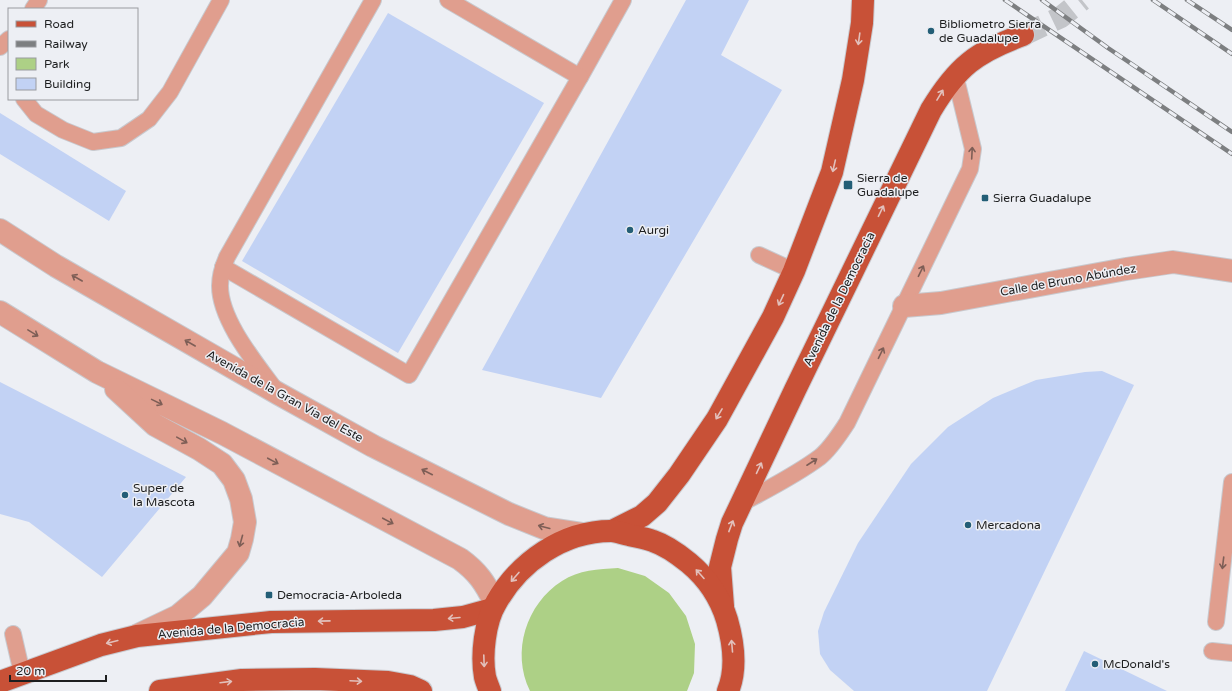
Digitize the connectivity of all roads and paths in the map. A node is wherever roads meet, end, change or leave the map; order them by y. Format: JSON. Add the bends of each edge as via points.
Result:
{"nodes":[{"id":1,"x":221,"y":0,"type":"edge"},
{"id":2,"x":373,"y":0,"type":"edge"},
{"id":3,"x":448,"y":0,"type":"edge"},
{"id":4,"x":624,"y":0,"type":"edge"},
{"id":5,"x":863,"y":0,"type":"edge"},
{"id":6,"x":1023,"y":35,"type":"tunnel mouth"},
{"id":7,"x":8,"y":40,"type":"edge"},
{"id":8,"x":0,"y":48,"type":"edge"},
{"id":9,"x":955,"y":75,"type":"junction"},
{"id":10,"x":580,"y":77,"type":"junction"},
{"id":11,"x":25,"y":100,"type":"edge"},
{"id":12,"x":0,"y":230,"type":"edge"},
{"id":13,"x":759,"y":256,"type":"dead end"},
{"id":14,"x":223,"y":267,"type":"junction"},
{"id":15,"x":794,"y":271,"type":"junction"},
{"id":16,"x":1232,"y":271,"type":"edge"},
{"id":17,"x":904,"y":306,"type":"junction"},
{"id":18,"x":0,"y":312,"type":"edge"},
{"id":19,"x":97,"y":372,"type":"junction"},
{"id":20,"x":279,"y":394,"type":"junction"},
{"id":21,"x":1232,"y":482,"type":"edge"},
{"id":22,"x":742,"y":503,"type":"junction"},
{"id":23,"x":612,"y":531,"type":"junction"},
{"id":24,"x":582,"y":534,"type":"junction"},
{"id":25,"x":1229,"y":541,"type":"edge"},
{"id":26,"x":494,"y":606,"type":"junction"},
{"id":27,"x":723,"y":606,"type":"junction"},
{"id":28,"x":1216,"y":622,"type":"dead end"},
{"id":29,"x":13,"y":634,"type":"dead end"},
{"id":30,"x":137,"y":636,"type":"junction"},
{"id":31,"x":1212,"y":651,"type":"dead end"},
{"id":32,"x":1232,"y":653,"type":"edge"},
{"id":33,"x":22,"y":673,"type":"junction"},
{"id":34,"x":0,"y":682,"type":"edge"},
{"id":35,"x":730,"y":689,"type":"edge"},
{"id":36,"x":160,"y":691,"type":"edge"},
{"id":37,"x":421,"y":691,"type":"edge"},
{"id":38,"x":490,"y":691,"type":"edge"}],
"edges":[{"from":1,"to":11,"type":"lane","via":[[170,92],[149,119],[121,138],[93,142],[63,130],[36,114]]},
{"from":2,"to":14,"type":"lane"},
{"from":3,"to":10,"type":"lane"},
{"from":4,"to":10,"type":"lane"},
{"from":5,"to":15,"type":"main road","one_way":true,"via":[[853,80],[832,172]]},
{"from":6,"to":9,"type":"main road","name":"Avenida de la Democracia","via":[[974,58]]},
{"from":7,"to":8,"type":"lane"},
{"from":17,"to":9,"type":"lane","one_way":true,"via":[[970,169],[973,149]]},
{"from":22,"to":9,"type":"main road","name":"Avenida de la Democracia","one_way":true,"via":[[931,110]]},
{"from":10,"to":14,"type":"lane","via":[[409,375]]},
{"from":20,"to":12,"type":"street","name":"Avenida de la Gran Vía del Este","one_way":true,"via":[[56,266]]},
{"from":13,"to":15,"type":"lane"},
{"from":14,"to":20,"type":"lane","via":[[221,297],[233,327],[247,352]]},
{"from":15,"to":23,"type":"main road","one_way":true,"via":[[737,384],[679,475],[657,503],[642,516]]},
{"from":16,"to":17,"type":"street","name":"Calle de Bruno Abúndez","via":[[1173,262],[941,303]]},
{"from":22,"to":17,"type":"lane","one_way":true,"via":[[788,478],[830,447],[847,423]]},
{"from":18,"to":19,"type":"street","one_way":true},
{"from":19,"to":26,"type":"street","one_way":true,"via":[[229,437],[460,559],[473,568],[484,582]]},
{"from":19,"to":30,"type":"street","one_way":true,"via":[[155,425],[222,464],[234,480],[245,522],[238,553],[202,596],[178,616]]},
{"from":24,"to":20,"type":"street","name":"Avenida de la Gran Vía del Este","one_way":true,"via":[[544,528],[509,514],[373,446]]},
{"from":21,"to":25,"type":"lane"},
{"from":27,"to":22,"type":"main road","name":"Avenida de la Democracia","one_way":true,"via":[[720,567],[730,528]]},
{"from":23,"to":24,"type":"main road"},
{"from":27,"to":23,"type":"main road","one_way":true,"via":[[710,585],[679,555],[654,541]]},
{"from":24,"to":26,"type":"main road","one_way":true,"via":[[532,559],[515,576]]},
{"from":25,"to":28,"type":"lane","one_way":true},
{"from":26,"to":30,"type":"main road","name":"Avenida de la Democracia","one_way":true,"via":[[462,617],[434,620],[271,622]]},
{"from":26,"to":38,"type":"main road","one_way":true,"via":[[487,626],[484,651],[485,677]]},
{"from":35,"to":27,"type":"main road","one_way":true,"via":[[733,661],[731,634]]},
{"from":29,"to":33,"type":"lane"},
{"from":30,"to":33,"type":"main road","name":"Avenida de la Democracia","one_way":true,"via":[[101,645]]},
{"from":31,"to":32,"type":"lane"},
{"from":33,"to":34,"type":"main road","name":"Avenida de la Democracia"},
{"from":36,"to":37,"type":"main road","one_way":true,"via":[[242,680],[293,678],[388,682]]}]}
